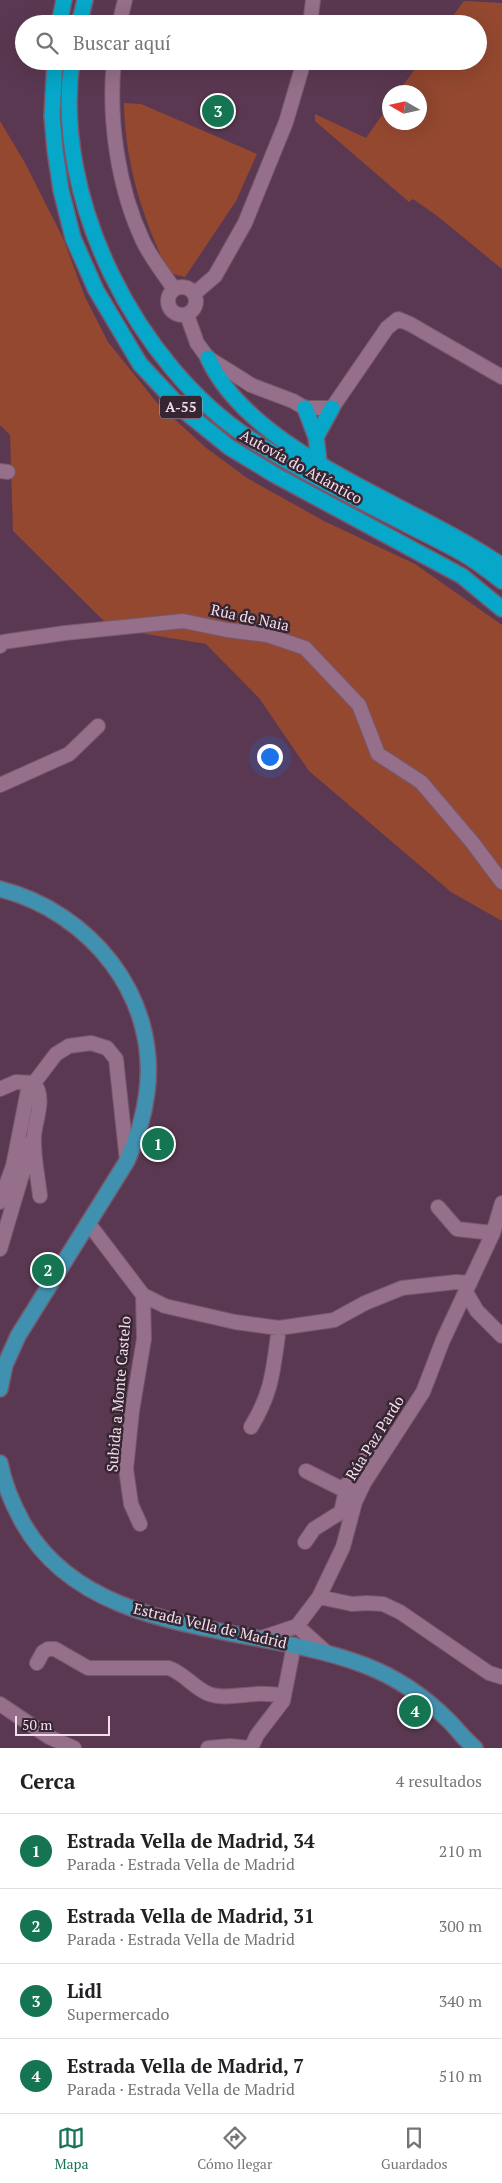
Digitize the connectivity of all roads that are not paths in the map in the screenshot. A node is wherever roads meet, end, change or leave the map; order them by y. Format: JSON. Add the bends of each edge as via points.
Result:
{"nodes":[{"id":1,"x":64,"y":0,"type":"edge"},
{"id":2,"x":85,"y":0,"type":"edge"},
{"id":3,"x":125,"y":0,"type":"edge"},
{"id":4,"x":313,"y":0,"type":"edge"},
{"id":5,"x":61,"y":15,"type":"edge"},
{"id":6,"x":81,"y":15,"type":"edge"},
{"id":7,"x":121,"y":15,"type":"edge"},
{"id":8,"x":311,"y":15,"type":"edge"},
{"id":9,"x":55,"y":70,"type":"edge"},
{"id":10,"x":72,"y":70,"type":"edge"},
{"id":11,"x":113,"y":70,"type":"edge"},
{"id":12,"x":301,"y":70,"type":"edge"},
{"id":13,"x":174,"y":289,"type":"junction"},
{"id":14,"x":194,"y":294,"type":"junction"},
{"id":15,"x":186,"y":315,"type":"junction"},
{"id":16,"x":208,"y":358,"type":"junction"},
{"id":17,"x":502,"y":376,"type":"edge"},
{"id":18,"x":305,"y":408,"type":"junction"},
{"id":19,"x":332,"y":408,"type":"junction"},
{"id":20,"x":316,"y":437,"type":"junction"},
{"id":21,"x":319,"y":462,"type":"junction"},
{"id":22,"x":502,"y":566,"type":"edge"},
{"id":23,"x":502,"y":581,"type":"edge"},
{"id":24,"x":502,"y":610,"type":"edge"},
{"id":25,"x":0,"y":646,"type":"edge"},
{"id":26,"x":98,"y":726,"type":"dead end"},
{"id":27,"x":0,"y":785,"type":"edge"},
{"id":28,"x":502,"y":882,"type":"edge"},
{"id":29,"x":0,"y":889,"type":"edge"},
{"id":30,"x":34,"y":1082,"type":"junction"},
{"id":31,"x":0,"y":1089,"type":"edge"},
{"id":32,"x":34,"y":1136,"type":"junction"},
{"id":33,"x":127,"y":1161,"type":"junction"},
{"id":34,"x":40,"y":1196,"type":"dead end"},
{"id":35,"x":0,"y":1202,"type":"edge"},
{"id":36,"x":502,"y":1203,"type":"edge"},
{"id":37,"x":438,"y":1207,"type":"dead end"},
{"id":38,"x":89,"y":1224,"type":"junction"},
{"id":39,"x":493,"y":1233,"type":"junction"},
{"id":40,"x":0,"y":1249,"type":"edge"},
{"id":41,"x":468,"y":1288,"type":"junction"},
{"id":42,"x":143,"y":1295,"type":"junction"},
{"id":43,"x":279,"y":1328,"type":"junction"},
{"id":44,"x":502,"y":1336,"type":"edge"},
{"id":45,"x":0,"y":1389,"type":"edge"},
{"id":46,"x":251,"y":1427,"type":"dead end"},
{"id":47,"x":385,"y":1450,"type":"junction"},
{"id":48,"x":0,"y":1463,"type":"edge"},
{"id":49,"x":306,"y":1471,"type":"dead end"},
{"id":50,"x":347,"y":1486,"type":"junction"},
{"id":51,"x":140,"y":1524,"type":"dead end"},
{"id":52,"x":305,"y":1542,"type":"dead end"},
{"id":53,"x":319,"y":1597,"type":"junction"},
{"id":54,"x":296,"y":1626,"type":"junction"},
{"id":55,"x":261,"y":1638,"type":"junction"},
{"id":56,"x":294,"y":1645,"type":"junction"},
{"id":57,"x":327,"y":1653,"type":"junction"},
{"id":58,"x":38,"y":1663,"type":"dead end"},
{"id":59,"x":502,"y":1678,"type":"edge"},
{"id":60,"x":284,"y":1695,"type":"junction"},
{"id":61,"x":0,"y":1704,"type":"edge"},
{"id":62,"x":470,"y":1745,"type":"edge"},
{"id":63,"x":74,"y":1748,"type":"edge"},
{"id":64,"x":208,"y":1748,"type":"edge"},
{"id":65,"x":250,"y":1748,"type":"edge"}],
"edges":[{"from":1,"to":5,"type":"highway"},
{"from":2,"to":6,"type":"highway"},
{"from":3,"to":7,"type":"street"},
{"from":4,"to":8,"type":"street"},
{"from":9,"to":24,"type":"highway","name":"Autovía do Atlántico","number":"A-55","via":[[52,116],[55,150],[61,190],[74,238],[96,290],[140,364],[182,409],[228,447],[462,576]]},
{"from":10,"to":23,"type":"highway","name":"Autovía do Atlántico","number":"A-55","via":[[73,146],[79,187],[95,239],[116,284],[156,347],[195,394],[250,438],[296,467],[462,553]]},
{"from":11,"to":13,"type":"street","via":[[112,123],[132,213],[144,242]]},
{"from":12,"to":14,"type":"street","via":[[286,122],[253,206],[218,270]]},
{"from":13,"to":14,"type":"street","via":[[186,287]]},
{"from":13,"to":15,"type":"street","via":[[167,301],[169,308],[179,316]]},
{"from":14,"to":15,"type":"street","via":[[196,303]]},
{"from":15,"to":16,"type":"street"},
{"from":16,"to":18,"type":"street","via":[[251,385]]},
{"from":16,"to":21,"type":"highway","via":[[225,387],[243,408],[272,432]]},
{"from":17,"to":19,"type":"street","via":[[398,319],[387,328]]},
{"from":18,"to":19,"type":"street"},
{"from":18,"to":20,"type":"highway"},
{"from":19,"to":20,"type":"highway"},
{"from":20,"to":21,"type":"highway"},
{"from":21,"to":22,"type":"highway","via":[[476,547]]},
{"from":25,"to":28,"type":"street","name":"Rúa de Naia","via":[[3,642],[65,633],[183,621],[267,636],[305,648],[359,705],[378,754],[421,782]]},
{"from":26,"to":27,"type":"street","via":[[69,754]]},
{"from":29,"to":33,"type":"main road","via":[[34,900],[78,926],[102,951],[129,990],[145,1040],[148,1076],[143,1116]]},
{"from":30,"to":31,"type":"street","via":[[16,1082]]},
{"from":30,"to":32,"type":"street","via":[[39,1095]]},
{"from":30,"to":33,"type":"street","via":[[56,1054],[70,1046],[91,1043],[107,1048],[116,1059]]},
{"from":30,"to":35,"type":"street","via":[[28,1090],[13,1166]]},
{"from":32,"to":34,"type":"street"},
{"from":32,"to":40,"type":"street"},
{"from":33,"to":38,"type":"main road"},
{"from":36,"to":39,"type":"street","name":"Rúa Paz Pardo"},
{"from":37,"to":39,"type":"street","via":[[457,1229]]},
{"from":38,"to":42,"type":"street"},
{"from":38,"to":45,"type":"main road","via":[[18,1336]]},
{"from":39,"to":41,"type":"street","name":"Rúa Paz Pardo"},
{"from":41,"to":43,"type":"street","via":[[456,1282],[402,1288],[334,1320]]},
{"from":41,"to":44,"type":"street","via":[[477,1311]]},
{"from":41,"to":47,"type":"street","name":"Rúa Paz Pardo","via":[[423,1392]]},
{"from":42,"to":43,"type":"street","via":[[165,1306]]},
{"from":42,"to":51,"type":"street","name":"Subida a Monte Castelo","via":[[144,1339],[126,1469],[132,1504]]},
{"from":43,"to":46,"type":"street","via":[[271,1386]]},
{"from":47,"to":50,"type":"street","via":[[373,1448]]},
{"from":47,"to":53,"type":"street","name":"Rúa Paz Pardo","via":[[355,1502],[343,1547]]},
{"from":48,"to":55,"type":"main road","name":"Estrada Vella de Madrid","via":[[8,1491],[28,1532],[50,1559],[78,1583],[133,1609]]},
{"from":49,"to":50,"type":"street","via":[[335,1487]]},
{"from":50,"to":52,"type":"street","via":[[341,1512],[314,1529]]},
{"from":53,"to":54,"type":"street","name":"Rúa Paz Pardo"},
{"from":53,"to":59,"type":"street","via":[[352,1604],[383,1604],[400,1612],[489,1673]]},
{"from":54,"to":55,"type":"street"},
{"from":54,"to":57,"type":"street"},
{"from":55,"to":56,"type":"main road","name":"Estrada Vella de Madrid"},
{"from":56,"to":57,"type":"main road","name":"Estrada Vella de Madrid"},
{"from":56,"to":60,"type":"street"},
{"from":57,"to":62,"type":"main road","name":"Estrada Vella de Madrid","via":[[366,1665],[414,1691],[437,1709]]},
{"from":58,"to":60,"type":"street","via":[[43,1652],[55,1649],[88,1668],[169,1668],[180,1672],[210,1694]]},
{"from":60,"to":65,"type":"street"},
{"from":61,"to":63,"type":"street","via":[[49,1737]]},
{"from":64,"to":65,"type":"street"}]}
